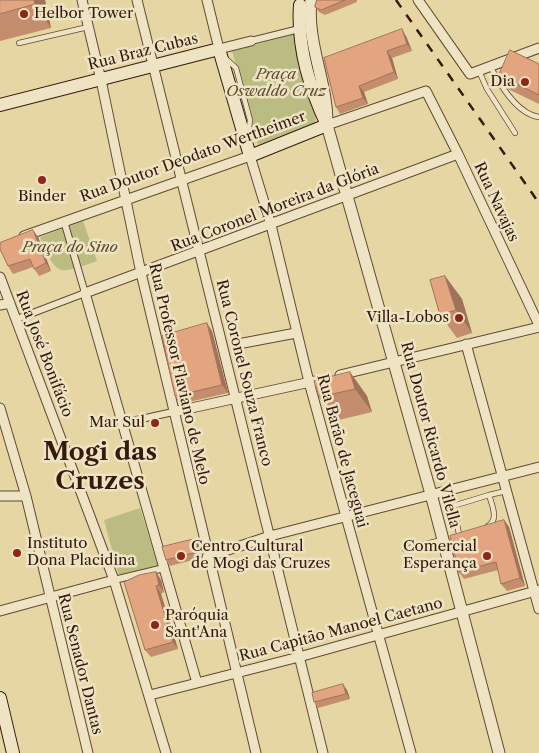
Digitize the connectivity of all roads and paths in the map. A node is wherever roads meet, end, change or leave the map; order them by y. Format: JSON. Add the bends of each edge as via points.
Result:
{"nodes":[{"id":1,"x":82,"y":0,"type":"edge"},
{"id":2,"x":137,"y":0,"type":"edge"},
{"id":3,"x":207,"y":0,"type":"edge"},
{"id":4,"x":418,"y":0,"type":"edge"},
{"id":5,"x":306,"y":3,"type":"edge"},
{"id":6,"x":88,"y":27,"type":"junction"},
{"id":7,"x":295,"y":30,"type":"dead end"},
{"id":8,"x":251,"y":41,"type":"joint"},
{"id":9,"x":19,"y":43,"type":"dead end"},
{"id":10,"x":539,"y":48,"type":"edge"},
{"id":11,"x":220,"y":52,"type":"junction"},
{"id":12,"x":155,"y":66,"type":"junction"},
{"id":13,"x":490,"y":66,"type":"junction"},
{"id":14,"x":475,"y":72,"type":"junction"},
{"id":15,"x":101,"y":80,"type":"junction"},
{"id":16,"x":426,"y":91,"type":"joint"},
{"id":17,"x":0,"y":105,"type":"edge"},
{"id":18,"x":539,"y":117,"type":"edge"},
{"id":19,"x":327,"y":125,"type":"junction"},
{"id":20,"x":516,"y":133,"type":"dead end"},
{"id":21,"x":458,"y":154,"type":"junction"},
{"id":22,"x":250,"y":156,"type":"junction"},
{"id":23,"x":181,"y":180,"type":"junction"},
{"id":24,"x":348,"y":194,"type":"junction"},
{"id":25,"x":125,"y":200,"type":"junction"},
{"id":26,"x":64,"y":221,"type":"junction"},
{"id":27,"x":271,"y":225,"type":"junction"},
{"id":28,"x":18,"y":238,"type":"edge"},
{"id":29,"x":199,"y":251,"type":"junction"},
{"id":30,"x":141,"y":273,"type":"junction"},
{"id":31,"x":0,"y":277,"type":"edge"},
{"id":32,"x":85,"y":293,"type":"junction"},
{"id":33,"x":10,"y":303,"type":"junction"},
{"id":34,"x":0,"y":306,"type":"edge"},
{"id":35,"x":17,"y":319,"type":"junction"},
{"id":36,"x":539,"y":326,"type":"edge"},
{"id":37,"x":296,"y":333,"type":"junction"},
{"id":38,"x":238,"y":344,"type":"dead end"},
{"id":39,"x":466,"y":344,"type":"junction"},
{"id":40,"x":394,"y":361,"type":"junction"},
{"id":41,"x":309,"y":382,"type":"junction"},
{"id":42,"x":235,"y":397,"type":"junction"},
{"id":43,"x":0,"y":408,"type":"edge"},
{"id":44,"x":173,"y":412,"type":"junction"},
{"id":45,"x":124,"y":423,"type":"junction"},
{"id":46,"x":539,"y":467,"type":"edge"},
{"id":47,"x":502,"y":476,"type":"junction"},
{"id":48,"x":506,"y":491,"type":"junction"},
{"id":49,"x":431,"y":494,"type":"junction"},
{"id":50,"x":489,"y":495,"type":"junction"},
{"id":51,"x":0,"y":496,"type":"edge"},
{"id":52,"x":26,"y":496,"type":"junction"},
{"id":53,"x":346,"y":516,"type":"junction"},
{"id":54,"x":485,"y":527,"type":"edge"},
{"id":55,"x":468,"y":532,"type":"edge"},
{"id":56,"x":458,"y":534,"type":"junction"},
{"id":57,"x":270,"y":536,"type":"junction"},
{"id":58,"x":443,"y":540,"type":"junction"},
{"id":59,"x":405,"y":549,"type":"dead end"},
{"id":60,"x":207,"y":557,"type":"junction"},
{"id":61,"x":164,"y":568,"type":"junction"},
{"id":62,"x":114,"y":580,"type":"junction"},
{"id":63,"x":536,"y":591,"type":"edge"},
{"id":64,"x":50,"y":597,"type":"junction"},
{"id":65,"x":539,"y":610,"type":"edge"},
{"id":66,"x":0,"y":611,"type":"edge"},
{"id":67,"x":462,"y":612,"type":"junction"},
{"id":68,"x":378,"y":635,"type":"junction"},
{"id":69,"x":299,"y":657,"type":"junction"},
{"id":70,"x":235,"y":673,"type":"junction"},
{"id":71,"x":197,"y":683,"type":"junction"},
{"id":72,"x":150,"y":695,"type":"junction"},
{"id":73,"x":0,"y":698,"type":"edge"},
{"id":74,"x":13,"y":753,"type":"edge"},
{"id":75,"x":88,"y":753,"type":"edge"},
{"id":76,"x":166,"y":753,"type":"edge"},
{"id":77,"x":256,"y":753,"type":"edge"},
{"id":78,"x":323,"y":753,"type":"edge"},
{"id":79,"x":411,"y":753,"type":"edge"},
{"id":80,"x":499,"y":753,"type":"edge"}],
"edges":[{"from":1,"to":6,"type":"street","name":"Rua Professor Flaviano de Melo"},
{"from":2,"to":12,"type":"street","name":"Rua Coronel Souza Franco"},
{"from":3,"to":11,"type":"street"},
{"from":4,"to":14,"type":"street"},
{"from":5,"to":19,"type":"street","name":"Rua Doutor Ricardo Vilella","via":[[326,103]]},
{"from":5,"to":19,"type":"main road","via":[[302,36],[312,89]]},
{"from":6,"to":9,"type":"lane"},
{"from":6,"to":15,"type":"street","name":"Rua Professor Flaviano de Melo"},
{"from":7,"to":8,"type":"street","name":"Rua Braz Cubas"},
{"from":8,"to":11,"type":"street","name":"Rua Braz Cubas"},
{"from":10,"to":13,"type":"street"},
{"from":11,"to":12,"type":"main road","name":"Rua Braz Cubas"},
{"from":11,"to":22,"type":"main road"},
{"from":12,"to":15,"type":"main road","name":"Rua Braz Cubas"},
{"from":12,"to":23,"type":"street","name":"Rua Coronel Souza Franco"},
{"from":13,"to":14,"type":"street"},
{"from":13,"to":18,"type":"lane","via":[[510,97],[526,114]]},
{"from":14,"to":20,"type":"lane"},
{"from":15,"to":17,"type":"main road","name":"Rua Braz Cubas"},
{"from":15,"to":25,"type":"street","name":"Rua Professor Flaviano de Melo"},
{"from":16,"to":19,"type":"street","name":"Rua Doutor Deodato Wertheimer"},
{"from":16,"to":21,"type":"street","name":"Rua Navajas"},
{"from":19,"to":22,"type":"main road","name":"Rua Doutor Deodato Wertheimer"},
{"from":19,"to":24,"type":"street","name":"Rua Doutor Ricardo Vilella"},
{"from":21,"to":24,"type":"street","name":"Rua Coronel Moreira da Glória"},
{"from":21,"to":36,"type":"street","name":"Rua Navajas"},
{"from":22,"to":23,"type":"street","name":"Rua Doutor Deodato Wertheimer"},
{"from":22,"to":27,"type":"street","name":"Rua Barão de Jaceguai"},
{"from":23,"to":25,"type":"street","name":"Rua Doutor Deodato Wertheimer"},
{"from":23,"to":29,"type":"street","name":"Rua Coronel Souza Franco"},
{"from":24,"to":27,"type":"street","name":"Rua Coronel Moreira da Glória"},
{"from":24,"to":40,"type":"street","name":"Rua Doutor Ricardo Vilella"},
{"from":25,"to":26,"type":"street","name":"Rua Doutor Deodato Wertheimer"},
{"from":25,"to":30,"type":"street","name":"Rua Professor Flaviano de Melo"},
{"from":26,"to":28,"type":"street","name":"Rua Doutor Deodato Wertheimer"},
{"from":26,"to":32,"type":"street"},
{"from":27,"to":29,"type":"street","name":"Rua Coronel Moreira da Glória"},
{"from":27,"to":37,"type":"street","name":"Rua Barão de Jaceguai"},
{"from":29,"to":30,"type":"street","name":"Rua Coronel Moreira da Glória"},
{"from":29,"to":42,"type":"street","name":"Rua Coronel Souza Franco","via":[[212,324]]},
{"from":30,"to":32,"type":"street","name":"Rua Coronel Moreira da Glória"},
{"from":30,"to":44,"type":"street","name":"Rua Professor Flaviano de Melo","via":[[161,338]]},
{"from":31,"to":33,"type":"street","name":"Rua José Bonifácio"},
{"from":32,"to":35,"type":"street","name":"Rua Coronel Moreira da Glória"},
{"from":32,"to":45,"type":"street"},
{"from":33,"to":34,"type":"street"},
{"from":33,"to":35,"type":"street","name":"Rua José Bonifácio"},
{"from":35,"to":62,"type":"street","name":"Rua José Bonifácio"},
{"from":36,"to":39,"type":"street"},
{"from":37,"to":38,"type":"street"},
{"from":37,"to":41,"type":"street","name":"Rua Barão de Jaceguai"},
{"from":39,"to":40,"type":"street"},
{"from":39,"to":47,"type":"street"},
{"from":40,"to":41,"type":"street"},
{"from":40,"to":49,"type":"street","name":"Rua Doutor Ricardo Vilella"},
{"from":41,"to":42,"type":"street"},
{"from":41,"to":53,"type":"street","name":"Rua Barão de Jaceguai"},
{"from":42,"to":44,"type":"street"},
{"from":42,"to":57,"type":"street","name":"Rua Coronel Souza Franco"},
{"from":43,"to":52,"type":"street","name":"Rua Senador Dantas"},
{"from":44,"to":45,"type":"street"},
{"from":44,"to":60,"type":"street","name":"Rua Professor Flaviano de Melo"},
{"from":45,"to":61,"type":"street"},
{"from":46,"to":47,"type":"street"},
{"from":47,"to":48,"type":"street"},
{"from":47,"to":49,"type":"street"},
{"from":48,"to":50,"type":"lane"},
{"from":48,"to":63,"type":"street"},
{"from":49,"to":53,"type":"street"},
{"from":49,"to":58,"type":"street","name":"Rua Doutor Ricardo Vilella"},
{"from":50,"to":54,"type":"lane","via":[[494,517],[492,524]]},
{"from":50,"to":56,"type":"lane","via":[[453,506]]},
{"from":51,"to":52,"type":"street"},
{"from":52,"to":64,"type":"street","name":"Rua Senador Dantas"},
{"from":53,"to":57,"type":"street"},
{"from":53,"to":68,"type":"street","name":"Rua Barão de Jaceguai"},
{"from":55,"to":56,"type":"lane"},
{"from":56,"to":58,"type":"lane"},
{"from":57,"to":60,"type":"street"},
{"from":57,"to":69,"type":"street","name":"Rua Coronel Souza Franco"},
{"from":58,"to":59,"type":"lane"},
{"from":58,"to":67,"type":"street","name":"Rua Doutor Ricardo Vilella"},
{"from":60,"to":70,"type":"street","name":"Rua Professor Flaviano de Melo"},
{"from":61,"to":62,"type":"street"},
{"from":61,"to":71,"type":"street"},
{"from":62,"to":64,"type":"street"},
{"from":62,"to":72,"type":"street","name":"Rua José Bonifácio"},
{"from":63,"to":65,"type":"street"},
{"from":63,"to":67,"type":"street","name":"Rua Capitão Manoel Caetano"},
{"from":64,"to":66,"type":"street"},
{"from":64,"to":75,"type":"street","name":"Rua Senador Dantas"},
{"from":67,"to":68,"type":"street","name":"Rua Capitão Manoel Caetano"},
{"from":67,"to":80,"type":"street","name":"Rua Doutor Ricardo Vilella"},
{"from":68,"to":69,"type":"street","name":"Rua Capitão Manoel Caetano"},
{"from":68,"to":79,"type":"street","name":"Rua Barão de Jaceguai"},
{"from":69,"to":70,"type":"street","name":"Rua Capitão Manoel Caetano"},
{"from":69,"to":78,"type":"street","name":"Rua Coronel Souza Franco"},
{"from":70,"to":71,"type":"street","name":"Rua Capitão Manoel Caetano"},
{"from":70,"to":77,"type":"street","name":"Rua Professor Flaviano de Melo"},
{"from":71,"to":72,"type":"street","name":"Rua Capitão Manoel Caetano"},
{"from":72,"to":76,"type":"street","name":"Rua José Bonifácio"},
{"from":73,"to":74,"type":"main road"}]}
